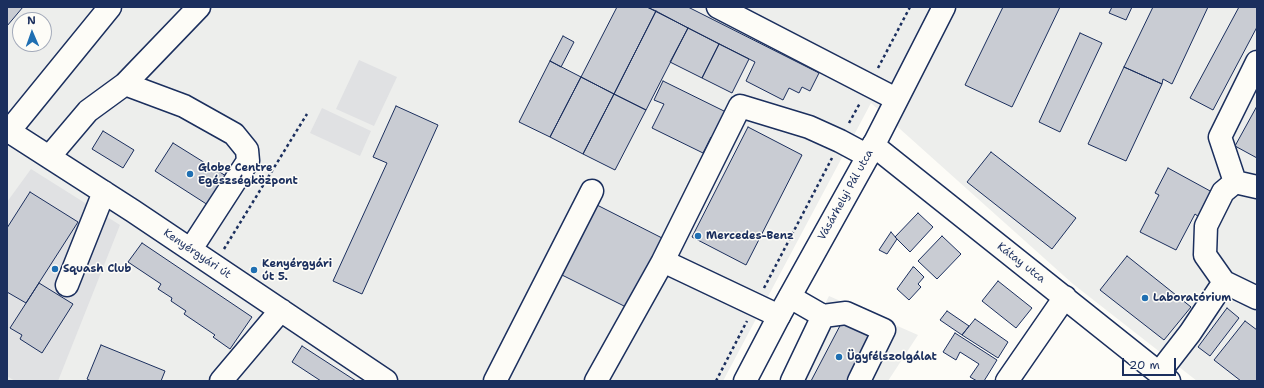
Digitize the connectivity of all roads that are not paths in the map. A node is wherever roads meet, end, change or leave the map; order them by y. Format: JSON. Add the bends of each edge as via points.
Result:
{"nodes":[{"id":1,"x":110,"y":7,"type":"edge"},
{"id":2,"x":199,"y":7,"type":"edge"},
{"id":3,"x":718,"y":7,"type":"edge"},
{"id":4,"x":944,"y":7,"type":"edge"},
{"id":5,"x":1257,"y":62,"type":"edge"},
{"id":6,"x":125,"y":84,"type":"junction"},
{"id":7,"x":896,"y":99,"type":"junction"},
{"id":8,"x":8,"y":131,"type":"edge"},
{"id":9,"x":870,"y":150,"type":"junction"},
{"id":10,"x":49,"y":157,"type":"junction"},
{"id":11,"x":1235,"y":182,"type":"junction"},
{"id":12,"x":1257,"y":187,"type":"edge"},
{"id":13,"x":592,"y":191,"type":"dead end"},
{"id":14,"x":104,"y":192,"type":"junction"},
{"id":15,"x":191,"y":249,"type":"junction"},
{"id":16,"x":663,"y":260,"type":"junction"},
{"id":17,"x":1224,"y":282,"type":"junction"},
{"id":18,"x":68,"y":285,"type":"dead end"},
{"id":19,"x":790,"y":297,"type":"junction"},
{"id":20,"x":1065,"y":297,"type":"junction"},
{"id":21,"x":1257,"y":298,"type":"edge"},
{"id":22,"x":281,"y":310,"type":"junction"},
{"id":23,"x":779,"y":316,"type":"junction"},
{"id":24,"x":823,"y":316,"type":"junction"},
{"id":25,"x":1164,"y":377,"type":"edge"},
{"id":26,"x":221,"y":381,"type":"edge"},
{"id":27,"x":386,"y":381,"type":"edge"},
{"id":28,"x":495,"y":381,"type":"edge"},
{"id":29,"x":596,"y":381,"type":"edge"},
{"id":30,"x":745,"y":381,"type":"edge"},
{"id":31,"x":792,"y":381,"type":"edge"},
{"id":32,"x":859,"y":381,"type":"edge"},
{"id":33,"x":1007,"y":381,"type":"edge"}],
"edges":[{"from":1,"to":8,"type":"street"},
{"from":2,"to":6,"type":"street"},
{"from":3,"to":7,"type":"street"},
{"from":4,"to":7,"type":"street","name":"Vásárhelyi Pál utca"},
{"from":5,"to":11,"type":"street","via":[[1220,137]]},
{"from":6,"to":10,"type":"street","via":[[88,111]]},
{"from":6,"to":15,"type":"street","via":[[184,106],[234,134],[247,150],[248,161]]},
{"from":7,"to":9,"type":"street","name":"Vásárhelyi Pál utca"},
{"from":8,"to":10,"type":"street","name":"Kenyérgyári út"},
{"from":9,"to":16,"type":"street","name":"Kátay utca","via":[[840,141],[809,127],[740,106]]},
{"from":9,"to":19,"type":"street","name":"Vásárhelyi Pál utca"},
{"from":9,"to":20,"type":"street","name":"Kátay utca"},
{"from":10,"to":14,"type":"street","name":"Kenyérgyári út"},
{"from":11,"to":12,"type":"street"},
{"from":11,"to":17,"type":"street","via":[[1223,192],[1206,226],[1205,255]]},
{"from":13,"to":28,"type":"street"},
{"from":14,"to":15,"type":"street","name":"Kenyérgyári út"},
{"from":14,"to":18,"type":"street"},
{"from":15,"to":22,"type":"street","name":"Kenyérgyári út"},
{"from":16,"to":23,"type":"street"},
{"from":16,"to":29,"type":"street"},
{"from":17,"to":21,"type":"street"},
{"from":17,"to":25,"type":"street"},
{"from":19,"to":23,"type":"street","name":"Vásárhelyi Pál utca"},
{"from":19,"to":24,"type":"street"},
{"from":20,"to":25,"type":"street","name":"Kátay utca"},
{"from":20,"to":33,"type":"street"},
{"from":22,"to":26,"type":"street"},
{"from":22,"to":27,"type":"street","name":"Kenyérgyári út"},
{"from":23,"to":30,"type":"street","name":"Vásárhelyi Pál utca"},
{"from":24,"to":31,"type":"street"},
{"from":24,"to":32,"type":"street","via":[[846,313],[884,330]]}]}
